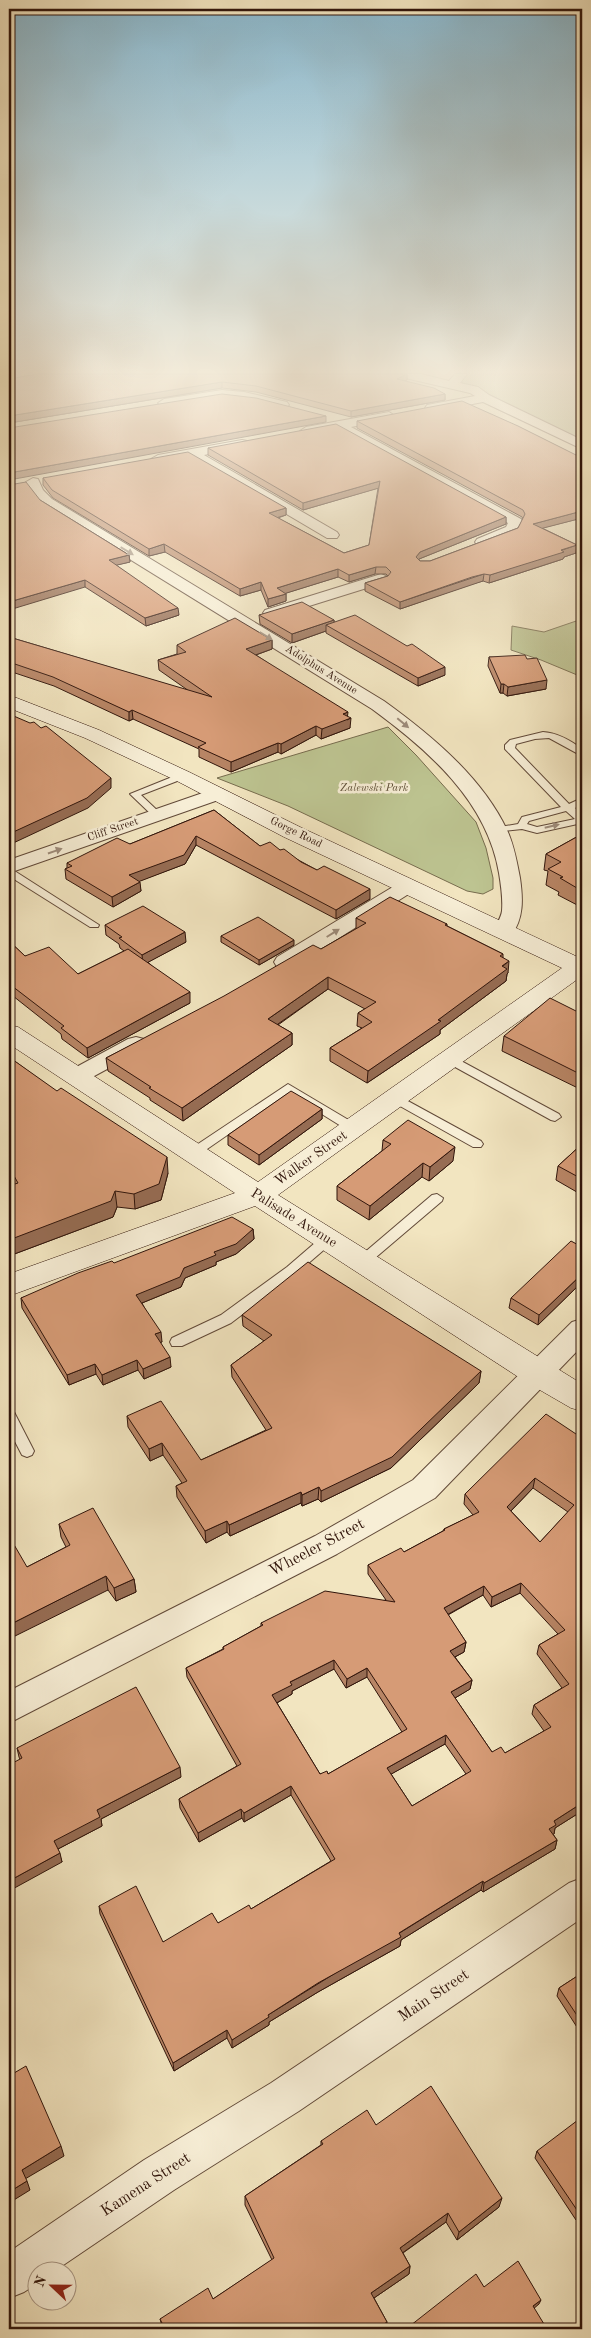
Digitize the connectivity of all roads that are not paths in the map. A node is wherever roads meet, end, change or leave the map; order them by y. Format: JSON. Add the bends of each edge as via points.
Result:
{"nodes":[{"id":1,"x":26,"y":483,"type":"edge"},
{"id":2,"x":39,"y":483,"type":"edge"},
{"id":3,"x":244,"y":483,"type":"edge"},
{"id":4,"x":448,"y":483,"type":"edge"},
{"id":5,"x":17,"y":485,"type":"edge"},
{"id":6,"x":332,"y":534,"type":"dead end"},
{"id":7,"x":469,"y":547,"type":"edge"},
{"id":8,"x":381,"y":579,"type":"edge"},
{"id":9,"x":243,"y":622,"type":"junction"},
{"id":10,"x":11,"y":703,"type":"edge"},
{"id":11,"x":582,"y":753,"type":"edge"},
{"id":12,"x":182,"y":776,"type":"junction"},
{"id":13,"x":217,"y":794,"type":"junction"},
{"id":14,"x":582,"y":801,"type":"edge"},
{"id":15,"x":568,"y":808,"type":"junction"},
{"id":16,"x":157,"y":815,"type":"junction"},
{"id":17,"x":582,"y":820,"type":"edge"},
{"id":18,"x":522,"y":826,"type":"junction"},
{"id":19,"x":497,"y":830,"type":"junction"},
{"id":20,"x":9,"y":867,"type":"edge"},
{"id":21,"x":9,"y":872,"type":"edge"},
{"id":22,"x":408,"y":886,"type":"junction"},
{"id":23,"x":94,"y":925,"type":"dead end"},
{"id":24,"x":504,"y":932,"type":"junction"},
{"id":25,"x":580,"y":967,"type":"edge"},
{"id":26,"x":270,"y":971,"type":"edge"},
{"id":27,"x":9,"y":1033,"type":"edge"},
{"id":28,"x":150,"y":1036,"type":"edge"},
{"id":29,"x":450,"y":1059,"type":"junction"},
{"id":30,"x":76,"y":1076,"type":"junction"},
{"id":31,"x":395,"y":1098,"type":"junction"},
{"id":32,"x":555,"y":1117,"type":"dead end"},
{"id":33,"x":353,"y":1128,"type":"junction"},
{"id":34,"x":477,"y":1144,"type":"dead end"},
{"id":35,"x":193,"y":1153,"type":"junction"},
{"id":36,"x":258,"y":1195,"type":"junction"},
{"id":37,"x":437,"y":1198,"type":"dead end"},
{"id":38,"x":328,"y":1240,"type":"junction"},
{"id":39,"x":363,"y":1261,"type":"junction"},
{"id":40,"x":9,"y":1285,"type":"edge"},
{"id":41,"x":582,"y":1329,"type":"edge"},
{"id":42,"x":177,"y":1342,"type":"dead end"},
{"id":43,"x":537,"y":1373,"type":"junction"},
{"id":44,"x":582,"y":1399,"type":"edge"},
{"id":45,"x":9,"y":1416,"type":"edge"},
{"id":46,"x":27,"y":1451,"type":"dead end"},
{"id":47,"x":9,"y":1708,"type":"edge"},
{"id":48,"x":582,"y":1896,"type":"edge"},
{"id":49,"x":285,"y":2097,"type":"joint"},
{"id":50,"x":9,"y":2277,"type":"edge"}],
"edges":[{"from":5,"to":1,"type":"street","name":"Adolphus Avenue","one_way":true},
{"from":2,"to":9,"type":"street","name":"Adolphus Avenue","one_way":true,"via":[[37,492],[47,502]]},
{"from":3,"to":6,"type":"street"},
{"from":4,"to":7,"type":"street","via":[[516,522],[512,530]]},
{"from":8,"to":9,"type":"street"},
{"from":9,"to":19,"type":"street","name":"Adolphus Avenue","one_way":true,"via":[[400,720],[458,777],[480,802]]},
{"from":10,"to":12,"type":"main road","name":"Gorge Road","via":[[92,734]]},
{"from":11,"to":15,"type":"lane","via":[[550,734],[540,734],[510,745],[510,749]]},
{"from":12,"to":13,"type":"main road","name":"Gorge Road"},
{"from":12,"to":16,"type":"lane","via":[[135,794]]},
{"from":13,"to":16,"type":"street","name":"Cliff Street"},
{"from":13,"to":22,"type":"main road","name":"Gorge Road"},
{"from":14,"to":15,"type":"lane"},
{"from":15,"to":17,"type":"lane"},
{"from":15,"to":18,"type":"lane","via":[[525,819]]},
{"from":20,"to":16,"type":"street","name":"Cliff Street","one_way":true},
{"from":18,"to":17,"type":"lane","one_way":true,"via":[[537,830]]},
{"from":18,"to":19,"type":"lane"},
{"from":19,"to":24,"type":"street","name":"Adolphus Avenue","via":[[511,886],[512,912]]},
{"from":21,"to":23,"type":"lane"},
{"from":22,"to":24,"type":"main road","name":"Gorge Road"},
{"from":26,"to":22,"type":"street","one_way":true},
{"from":24,"to":25,"type":"main road","name":"Gorge Road"},
{"from":25,"to":29,"type":"main road","name":"Walker Street"},
{"from":27,"to":30,"type":"main road","name":"Palisade Avenue"},
{"from":28,"to":30,"type":"street"},
{"from":29,"to":31,"type":"main road","name":"Walker Street"},
{"from":29,"to":32,"type":"lane"},
{"from":30,"to":35,"type":"main road","name":"Palisade Avenue"},
{"from":31,"to":33,"type":"main road","name":"Walker Street"},
{"from":31,"to":34,"type":"lane"},
{"from":33,"to":35,"type":"lane","via":[[288,1088]]},
{"from":33,"to":36,"type":"main road","name":"Walker Street"},
{"from":35,"to":36,"type":"main road","name":"Palisade Avenue"},
{"from":36,"to":38,"type":"main road","name":"Palisade Avenue"},
{"from":36,"to":40,"type":"main road","name":"Walker Street"},
{"from":37,"to":39,"type":"lane"},
{"from":38,"to":39,"type":"main road","name":"Palisade Avenue"},
{"from":38,"to":42,"type":"lane","via":[[226,1319]]},
{"from":39,"to":43,"type":"main road","name":"Palisade Avenue"},
{"from":41,"to":43,"type":"street","name":"Wheeler Street"},
{"from":43,"to":44,"type":"main road","name":"Palisade Avenue"},
{"from":43,"to":47,"type":"street","name":"Wheeler Street","via":[[424,1489],[317,1550]]},
{"from":45,"to":46,"type":"lane"},
{"from":48,"to":49,"type":"street","name":"Main Street"},
{"from":49,"to":50,"type":"street","name":"Kamena Street","via":[[160,2175]]}]}
